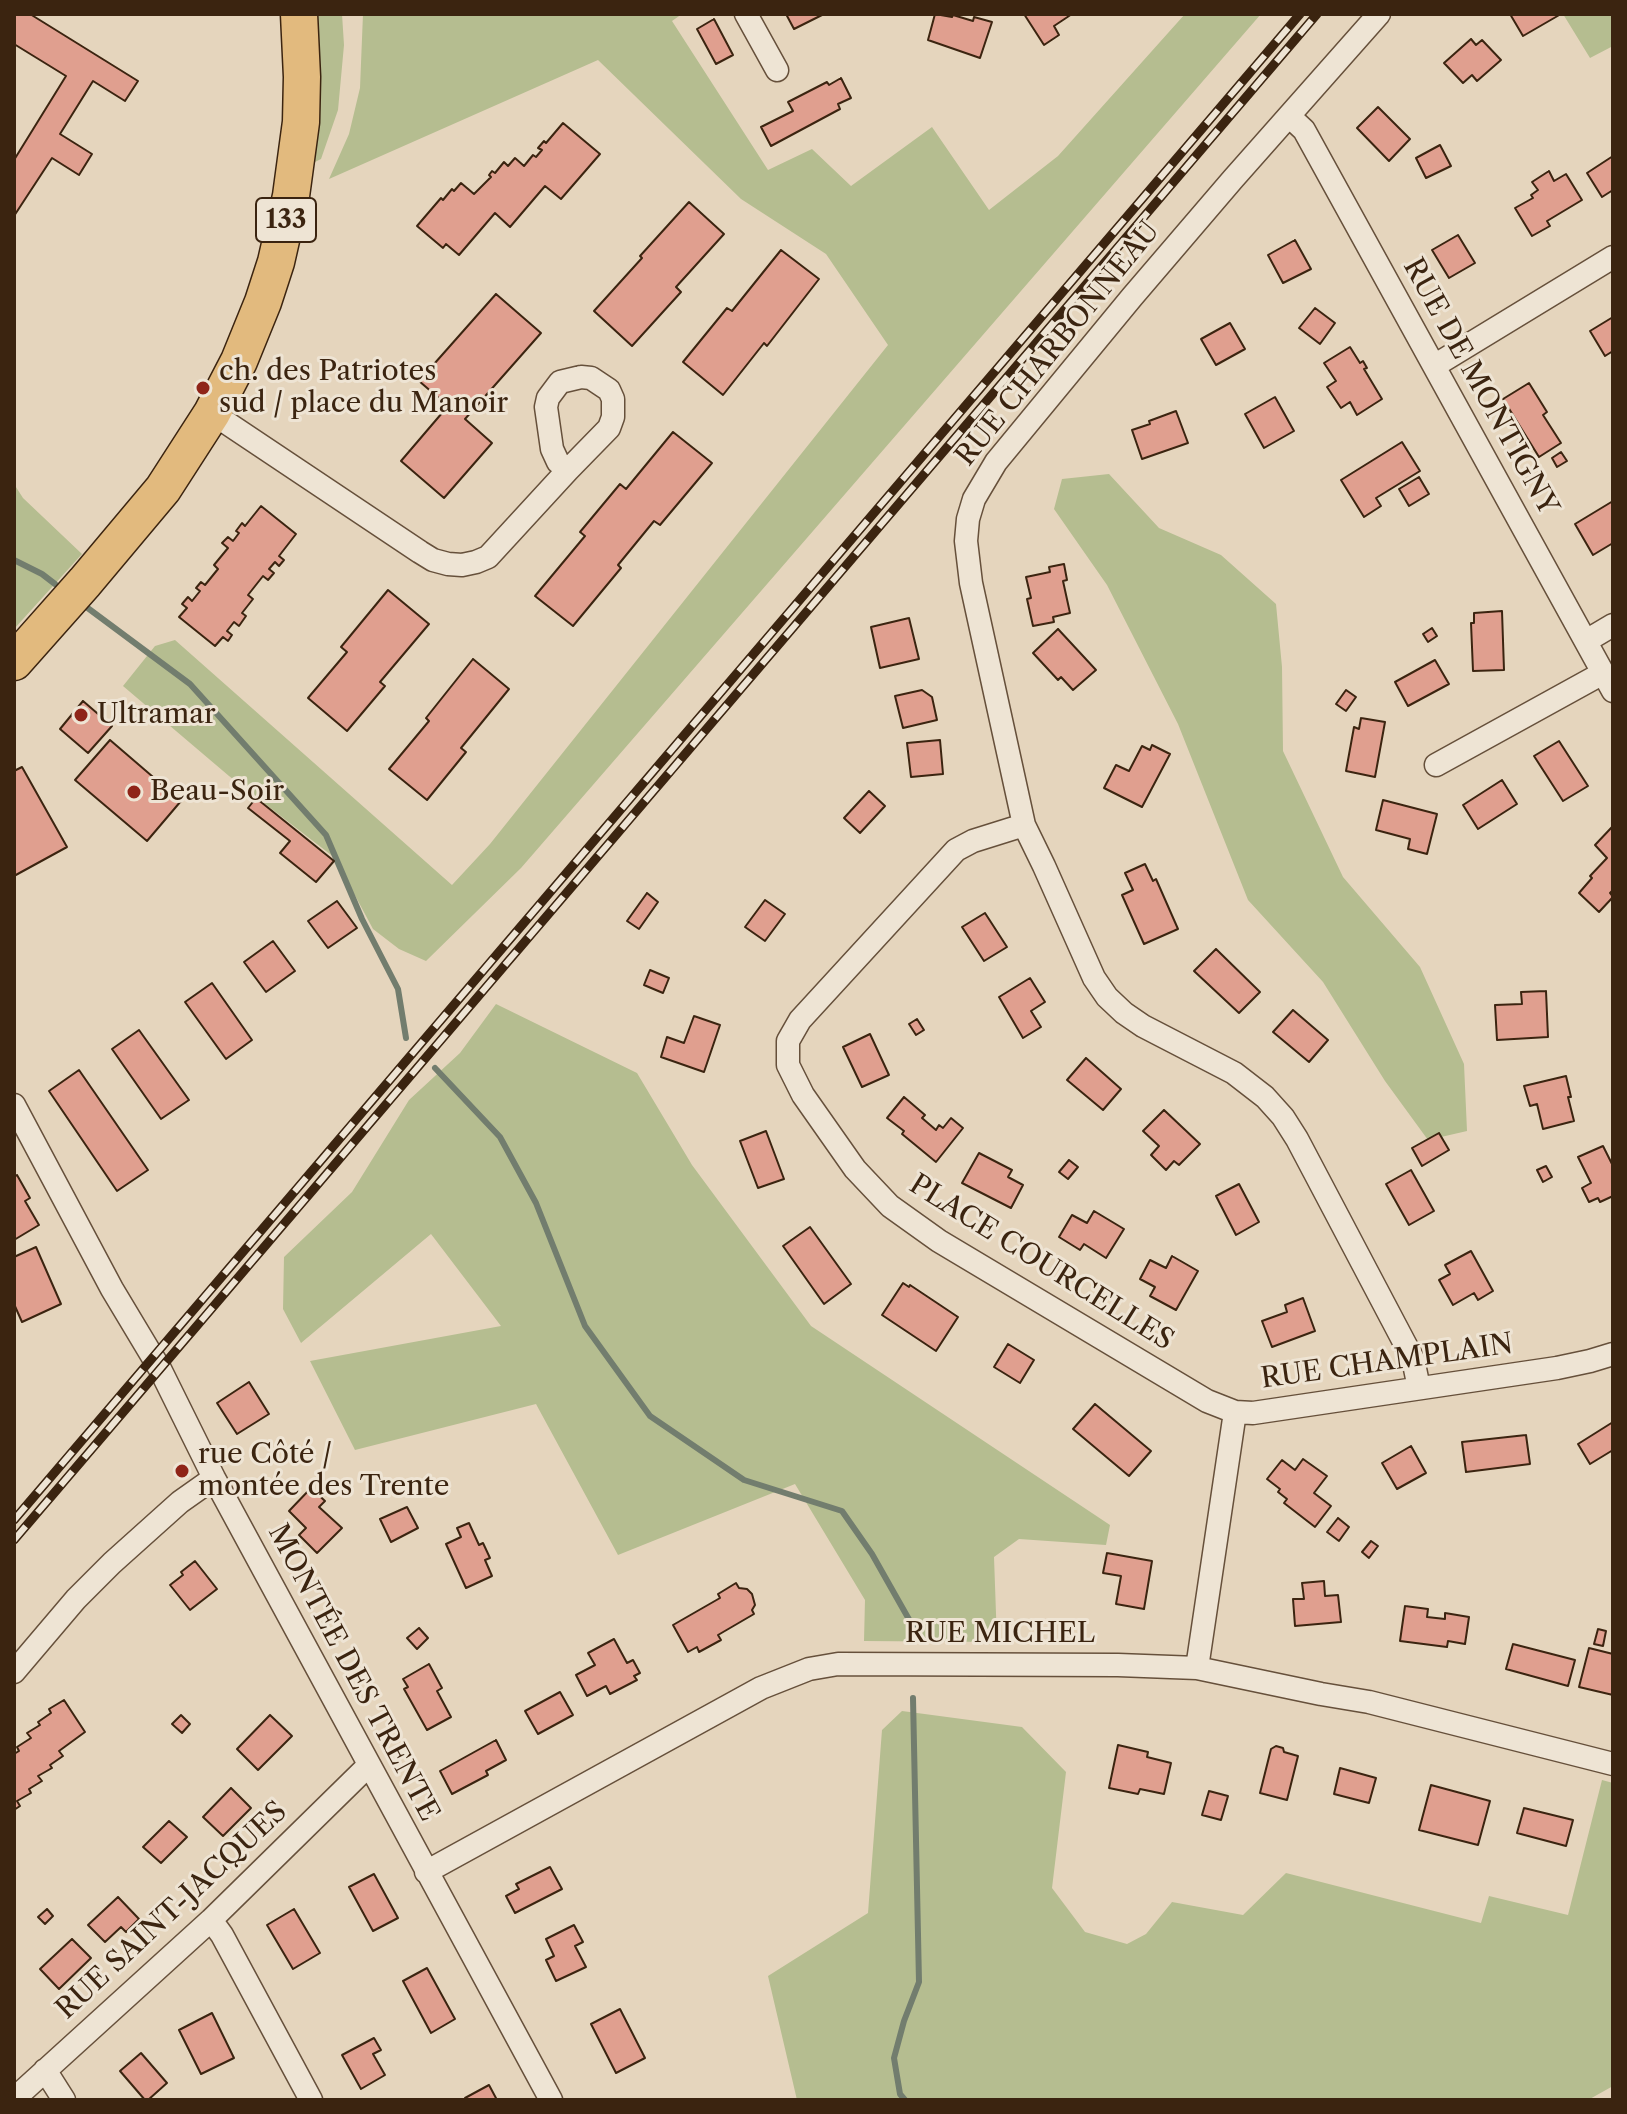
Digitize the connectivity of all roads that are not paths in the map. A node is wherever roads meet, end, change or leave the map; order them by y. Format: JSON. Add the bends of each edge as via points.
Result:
{"nodes":[{"id":1,"x":299,"y":14,"type":"edge"},
{"id":2,"x":746,"y":14,"type":"edge"},
{"id":3,"x":1379,"y":14,"type":"edge"},
{"id":4,"x":777,"y":70,"type":"dead end"},
{"id":5,"x":1289,"y":116,"type":"junction"},
{"id":6,"x":1613,"y":257,"type":"edge"},
{"id":7,"x":1434,"y":366,"type":"junction"},
{"id":8,"x":212,"y":413,"type":"junction"},
{"id":9,"x":568,"y":470,"type":"dead end"},
{"id":10,"x":1613,"y":625,"type":"edge"},
{"id":11,"x":1586,"y":641,"type":"junction"},
{"id":12,"x":14,"y":662,"type":"edge"},
{"id":13,"x":1608,"y":682,"type":"edge"},
{"id":14,"x":1436,"y":765,"type":"dead end"},
{"id":15,"x":1024,"y":825,"type":"junction"},
{"id":16,"x":14,"y":1105,"type":"edge"},
{"id":17,"x":1613,"y":1354,"type":"edge"},
{"id":18,"x":1419,"y":1388,"type":"junction"},
{"id":19,"x":1235,"y":1412,"type":"junction"},
{"id":20,"x":214,"y":1478,"type":"junction"},
{"id":21,"x":1197,"y":1668,"type":"junction"},
{"id":22,"x":14,"y":1672,"type":"edge"},
{"id":23,"x":1613,"y":1764,"type":"edge"},
{"id":24,"x":369,"y":1765,"type":"junction"},
{"id":25,"x":426,"y":1872,"type":"junction"},
{"id":26,"x":211,"y":1920,"type":"junction"},
{"id":27,"x":45,"y":2070,"type":"junction"},
{"id":28,"x":14,"y":2099,"type":"edge"},
{"id":29,"x":64,"y":2100,"type":"edge"},
{"id":30,"x":311,"y":2100,"type":"edge"},
{"id":31,"x":551,"y":2100,"type":"edge"}],
"edges":[{"from":1,"to":8,"type":"main road","number":"133","via":[[301,122],[285,227],[253,330]]},
{"from":2,"to":4,"type":"street"},
{"from":3,"to":5,"type":"street","name":"RUE CHARBONNEAU"},
{"from":5,"to":7,"type":"street","name":"RUE DE MONTIGNY","via":[[1304,130]]},
{"from":5,"to":15,"type":"street","name":"RUE CHARBONNEAU","via":[[1037,411],[974,499],[966,529],[968,566]]},
{"from":6,"to":7,"type":"street"},
{"from":7,"to":11,"type":"street","name":"RUE DE MONTIGNY"},
{"from":8,"to":9,"type":"street","via":[[420,552],[448,564],[488,557]]},
{"from":8,"to":12,"type":"main road","number":"133","via":[[154,500]]},
{"from":10,"to":11,"type":"street"},
{"from":11,"to":13,"type":"street","name":"RUE DE MONTIGNY"},
{"from":13,"to":14,"type":"street"},
{"from":15,"to":18,"type":"street","via":[[1107,997],[1133,1020],[1245,1080],[1283,1117],[1413,1359]]},
{"from":15,"to":19,"type":"street","name":"PLACE COURCELLES","via":[[967,843],[952,854],[795,1026],[787,1049],[790,1072],[850,1162],[903,1216],[1207,1401]]},
{"from":16,"to":20,"type":"street","name":"MONTÉE DES TRENTE"},
{"from":17,"to":18,"type":"street","name":"RUE CHAMPLAIN"},
{"from":18,"to":19,"type":"street","name":"RUE CHAMPLAIN"},
{"from":19,"to":21,"type":"street","name":"RUE CHAMPLAIN"},
{"from":20,"to":22,"type":"street","via":[[112,1563]]},
{"from":20,"to":24,"type":"street","name":"MONTÉE DES TRENTE"},
{"from":21,"to":23,"type":"street","name":"RUE MICHEL","via":[[1369,1702]]},
{"from":21,"to":25,"type":"street","name":"RUE MICHEL","via":[[854,1663],[809,1669],[761,1688]]},
{"from":24,"to":25,"type":"street","name":"MONTÉE DES TRENTE"},
{"from":24,"to":26,"type":"street","name":"RUE SAINT-JACQUES"},
{"from":25,"to":31,"type":"street","name":"MONTÉE DES TRENTE"},
{"from":26,"to":27,"type":"street","name":"RUE SAINT-JACQUES"},
{"from":26,"to":30,"type":"street"},
{"from":27,"to":28,"type":"street","name":"RUE SAINT-JACQUES"},
{"from":27,"to":29,"type":"street"}]}
